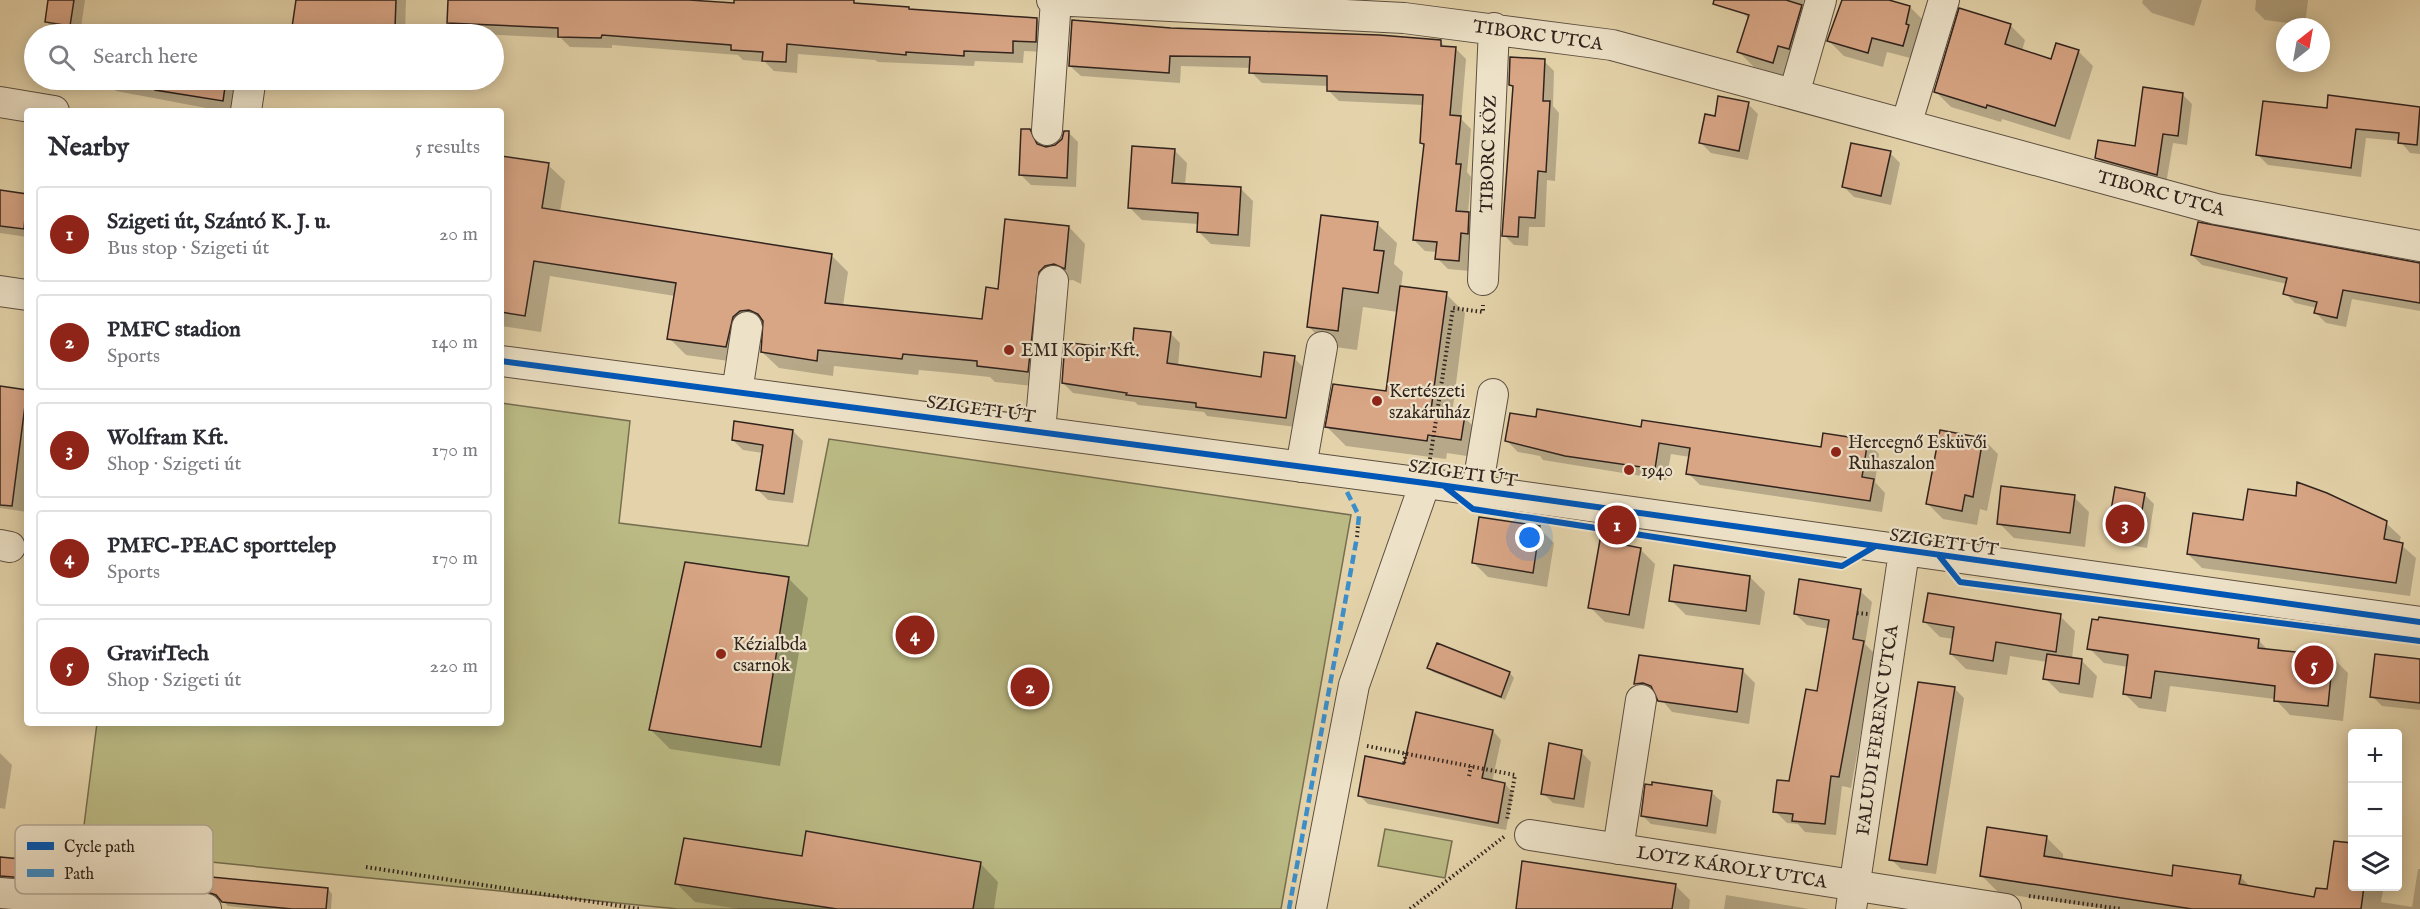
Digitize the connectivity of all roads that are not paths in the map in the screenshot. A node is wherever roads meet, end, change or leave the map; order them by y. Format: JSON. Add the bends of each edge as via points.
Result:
{"nodes":[{"id":1,"x":1054,"y":0,"type":"edge"},
{"id":2,"x":1821,"y":0,"type":"edge"},
{"id":3,"x":1944,"y":0,"type":"edge"},
{"id":4,"x":1405,"y":9,"type":"edge"},
{"id":5,"x":1494,"y":28,"type":"junction"},
{"id":6,"x":1794,"y":94,"type":"junction"},
{"id":7,"x":0,"y":102,"type":"edge"},
{"id":8,"x":36,"y":108,"type":"edge"},
{"id":9,"x":1906,"y":125,"type":"junction"},
{"id":10,"x":1047,"y":130,"type":"dead end"},
{"id":11,"x":2420,"y":246,"type":"edge"},
{"id":12,"x":1483,"y":280,"type":"dead end"},
{"id":13,"x":1053,"y":281,"type":"dead end"},
{"id":14,"x":0,"y":291,"type":"edge"},
{"id":15,"x":24,"y":295,"type":"edge"},
{"id":16,"x":747,"y":327,"type":"dead end"},
{"id":17,"x":1322,"y":347,"type":"dead end"},
{"id":18,"x":504,"y":361,"type":"edge"},
{"id":19,"x":737,"y":392,"type":"junction"},
{"id":20,"x":1492,"y":394,"type":"dead end"},
{"id":21,"x":1040,"y":432,"type":"junction"},
{"id":22,"x":1301,"y":467,"type":"junction"},
{"id":23,"x":1425,"y":483,"type":"junction"},
{"id":24,"x":1477,"y":490,"type":"junction"},
{"id":25,"x":1904,"y":552,"type":"junction"},
{"id":26,"x":2420,"y":622,"type":"edge"},
{"id":27,"x":1641,"y":700,"type":"dead end"},
{"id":28,"x":1517,"y":836,"type":"road end"},
{"id":29,"x":1618,"y":849,"type":"junction"},
{"id":30,"x":0,"y":893,"type":"edge"},
{"id":31,"x":1852,"y":898,"type":"edge"},
{"id":32,"x":207,"y":909,"type":"edge"},
{"id":33,"x":1311,"y":909,"type":"edge"},
{"id":34,"x":2006,"y":909,"type":"edge"}],
"edges":[{"from":1,"to":4,"type":"street","name":"TIBORC UTCA"},
{"from":1,"to":10,"type":"street"},
{"from":2,"to":6,"type":"street"},
{"from":3,"to":9,"type":"street"},
{"from":4,"to":5,"type":"street","name":"TIBORC UTCA"},
{"from":5,"to":6,"type":"street","name":"TIBORC UTCA","via":[[1612,45]]},
{"from":5,"to":12,"type":"street","name":"TIBORC KÖZ"},
{"from":6,"to":9,"type":"street","name":"TIBORC UTCA"},
{"from":7,"to":8,"type":"street"},
{"from":9,"to":11,"type":"street","name":"TIBORC UTCA","via":[[2216,209]]},
{"from":13,"to":21,"type":"street"},
{"from":14,"to":15,"type":"street"},
{"from":16,"to":19,"type":"street"},
{"from":17,"to":22,"type":"street"},
{"from":18,"to":19,"type":"street","name":"SZIGETI ÚT"},
{"from":19,"to":21,"type":"street","name":"SZIGETI ÚT"},
{"from":20,"to":24,"type":"street"},
{"from":21,"to":22,"type":"street","name":"SZIGETI ÚT"},
{"from":22,"to":23,"type":"street","name":"SZIGETI ÚT"},
{"from":23,"to":24,"type":"street","name":"SZIGETI ÚT"},
{"from":23,"to":33,"type":"street","via":[[1354,685]]},
{"from":24,"to":25,"type":"street","name":"SZIGETI ÚT"},
{"from":25,"to":26,"type":"street","name":"SZIGETI ÚT"},
{"from":25,"to":31,"type":"street","name":"FALUDI FERENC UTCA"},
{"from":27,"to":29,"type":"street"},
{"from":28,"to":29,"type":"street","name":"LOTZ KÁROLY UTCA"},
{"from":29,"to":31,"type":"street","name":"LOTZ KÁROLY UTCA"},
{"from":30,"to":32,"type":"street"},
{"from":31,"to":34,"type":"street","name":"LOTZ KÁROLY UTCA"}]}
